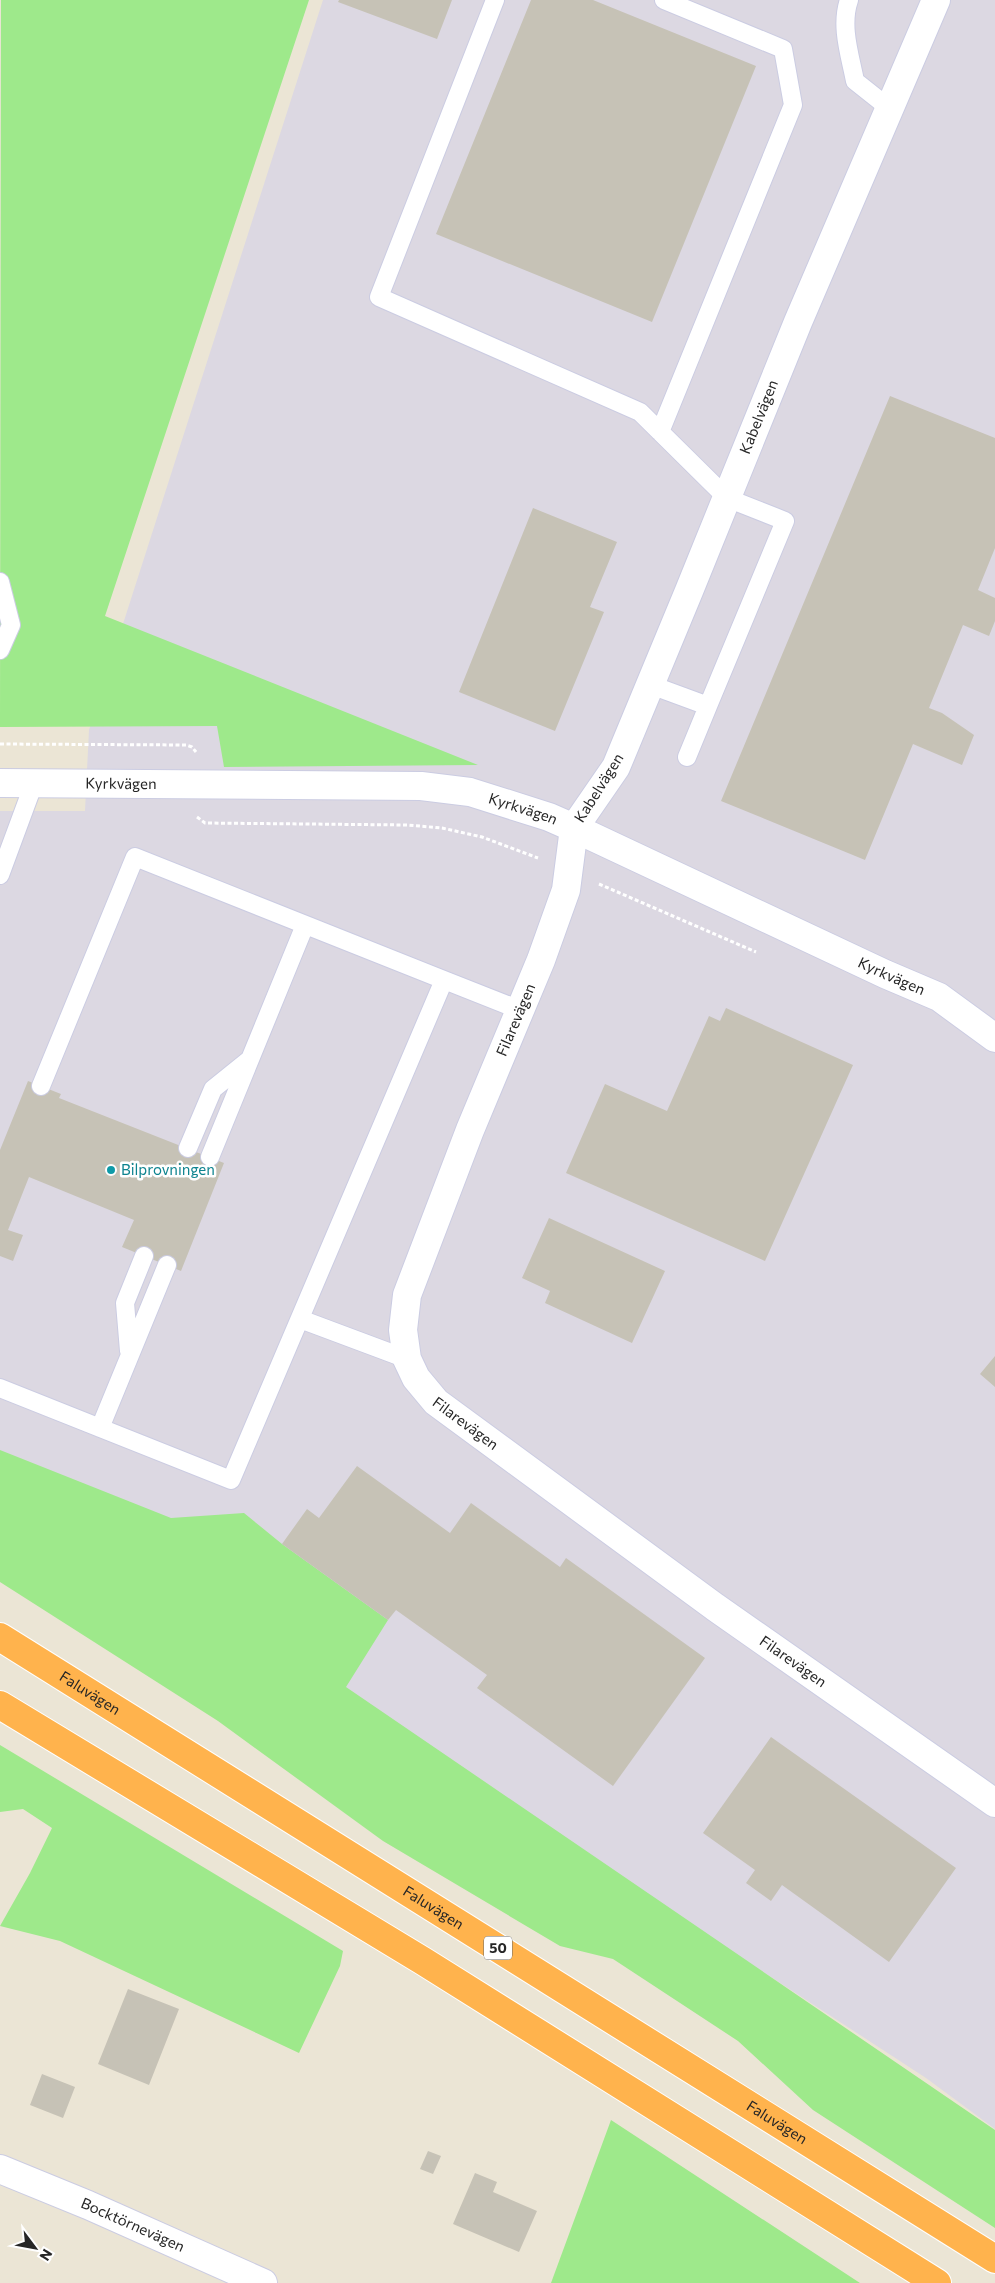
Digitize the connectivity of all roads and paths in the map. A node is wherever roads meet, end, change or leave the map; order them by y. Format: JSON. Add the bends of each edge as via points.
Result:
{"nodes":[{"id":1,"x":495,"y":0,"type":"edge"},
{"id":2,"x":664,"y":0,"type":"edge"},
{"id":3,"x":849,"y":0,"type":"edge"},
{"id":4,"x":936,"y":0,"type":"edge"},
{"id":5,"x":889,"y":108,"type":"junction"},
{"id":6,"x":660,"y":432,"type":"junction"},
{"id":7,"x":727,"y":498,"type":"junction"},
{"id":8,"x":0,"y":582,"type":"edge"},
{"id":9,"x":0,"y":650,"type":"edge"},
{"id":10,"x":650,"y":684,"type":"junction"},
{"id":11,"x":708,"y":706,"type":"junction"},
{"id":12,"x":0,"y":744,"type":"edge"},
{"id":13,"x":687,"y":756,"type":"dead end"},
{"id":14,"x":0,"y":783,"type":"edge"},
{"id":15,"x":34,"y":783,"type":"junction"},
{"id":16,"x":195,"y":785,"type":"junction"},
{"id":17,"x":574,"y":828,"type":"junction"},
{"id":18,"x":567,"y":870,"type":"junction"},
{"id":19,"x":0,"y":875,"type":"edge"},
{"id":20,"x":305,"y":925,"type":"junction"},
{"id":21,"x":758,"y":953,"type":"dead end"},
{"id":22,"x":444,"y":980,"type":"junction"},
{"id":23,"x":520,"y":1010,"type":"junction"},
{"id":24,"x":995,"y":1038,"type":"edge"},
{"id":25,"x":250,"y":1059,"type":"junction"},
{"id":26,"x":41,"y":1086,"type":"dead end"},
{"id":27,"x":188,"y":1148,"type":"dead end"},
{"id":28,"x":210,"y":1157,"type":"dead end"},
{"id":29,"x":144,"y":1256,"type":"dead end"},
{"id":30,"x":167,"y":1265,"type":"dead end"},
{"id":31,"x":300,"y":1319,"type":"junction"},
{"id":32,"x":130,"y":1355,"type":"junction"},
{"id":33,"x":407,"y":1359,"type":"junction"},
{"id":34,"x":0,"y":1388,"type":"edge"},
{"id":35,"x":100,"y":1428,"type":"junction"},
{"id":36,"x":0,"y":1623,"type":"edge"},
{"id":37,"x":0,"y":1637,"type":"edge"},
{"id":38,"x":36,"y":1660,"type":"junction"},
{"id":39,"x":0,"y":1705,"type":"edge"},
{"id":40,"x":995,"y":1803,"type":"edge"},
{"id":41,"x":0,"y":2169,"type":"edge"},
{"id":42,"x":995,"y":2259,"type":"edge"},
{"id":43,"x":263,"y":2283,"type":"edge"},
{"id":44,"x":937,"y":2283,"type":"edge"}],
"edges":[{"from":1,"to":6,"type":"lane","via":[[379,297],[640,412]]},
{"from":2,"to":6,"type":"lane","via":[[784,49],[793,105]]},
{"from":3,"to":5,"type":"lane","via":[[845,13],[846,29],[855,81]]},
{"from":4,"to":5,"type":"street","name":"Kabelvägen"},
{"from":5,"to":7,"type":"street","name":"Kabelvägen"},
{"from":6,"to":7,"type":"lane"},
{"from":7,"to":10,"type":"street","name":"Kabelvägen"},
{"from":7,"to":11,"type":"lane","via":[[785,521]]},
{"from":8,"to":9,"type":"lane","via":[[11,625]]},
{"from":10,"to":11,"type":"lane"},
{"from":10,"to":17,"type":"street","name":"Kabelvägen","via":[[616,767]]},
{"from":11,"to":13,"type":"lane"},
{"from":12,"to":16,"type":"path","via":[[186,745],[196,752]]},
{"from":14,"to":15,"type":"street","name":"Kyrkvägen"},
{"from":15,"to":16,"type":"street","name":"Kyrkvägen"},
{"from":15,"to":19,"type":"lane"},
{"from":16,"to":17,"type":"street","name":"Kyrkvägen","via":[[422,786],[470,792],[550,817]]},
{"from":16,"to":18,"type":"path","via":[[194,813],[205,823],[442,828],[482,836]]},
{"from":17,"to":18,"type":"street","name":"Filarevägen"},
{"from":17,"to":24,"type":"street","name":"Kyrkvägen","via":[[939,997]]},
{"from":18,"to":21,"type":"path"},
{"from":18,"to":23,"type":"street","name":"Filarevägen","via":[[566,890]]},
{"from":20,"to":22,"type":"lane"},
{"from":20,"to":25,"type":"lane"},
{"from":20,"to":26,"type":"lane","via":[[135,857]]},
{"from":22,"to":23,"type":"lane"},
{"from":22,"to":31,"type":"lane"},
{"from":23,"to":33,"type":"street","name":"Filarevägen","via":[[407,1295],[403,1330]]},
{"from":25,"to":27,"type":"lane","via":[[212,1089]]},
{"from":25,"to":28,"type":"lane"},
{"from":29,"to":32,"type":"lane","via":[[125,1303]]},
{"from":30,"to":32,"type":"lane"},
{"from":31,"to":33,"type":"lane"},
{"from":31,"to":35,"type":"lane","via":[[231,1480]]},
{"from":32,"to":35,"type":"lane"},
{"from":33,"to":40,"type":"street","name":"Filarevägen","via":[[416,1378],[436,1402],[484,1439],[715,1607]]},
{"from":34,"to":35,"type":"lane"},
{"from":36,"to":38,"type":"lane"},
{"from":37,"to":38,"type":"highway","name":"Faluvägen","number":"50"},
{"from":38,"to":42,"type":"highway","name":"Faluvägen","number":"50"},
{"from":39,"to":44,"type":"highway","via":[[423,1961]]},
{"from":41,"to":43,"type":"street","name":"Bocktörnevägen"}]}
